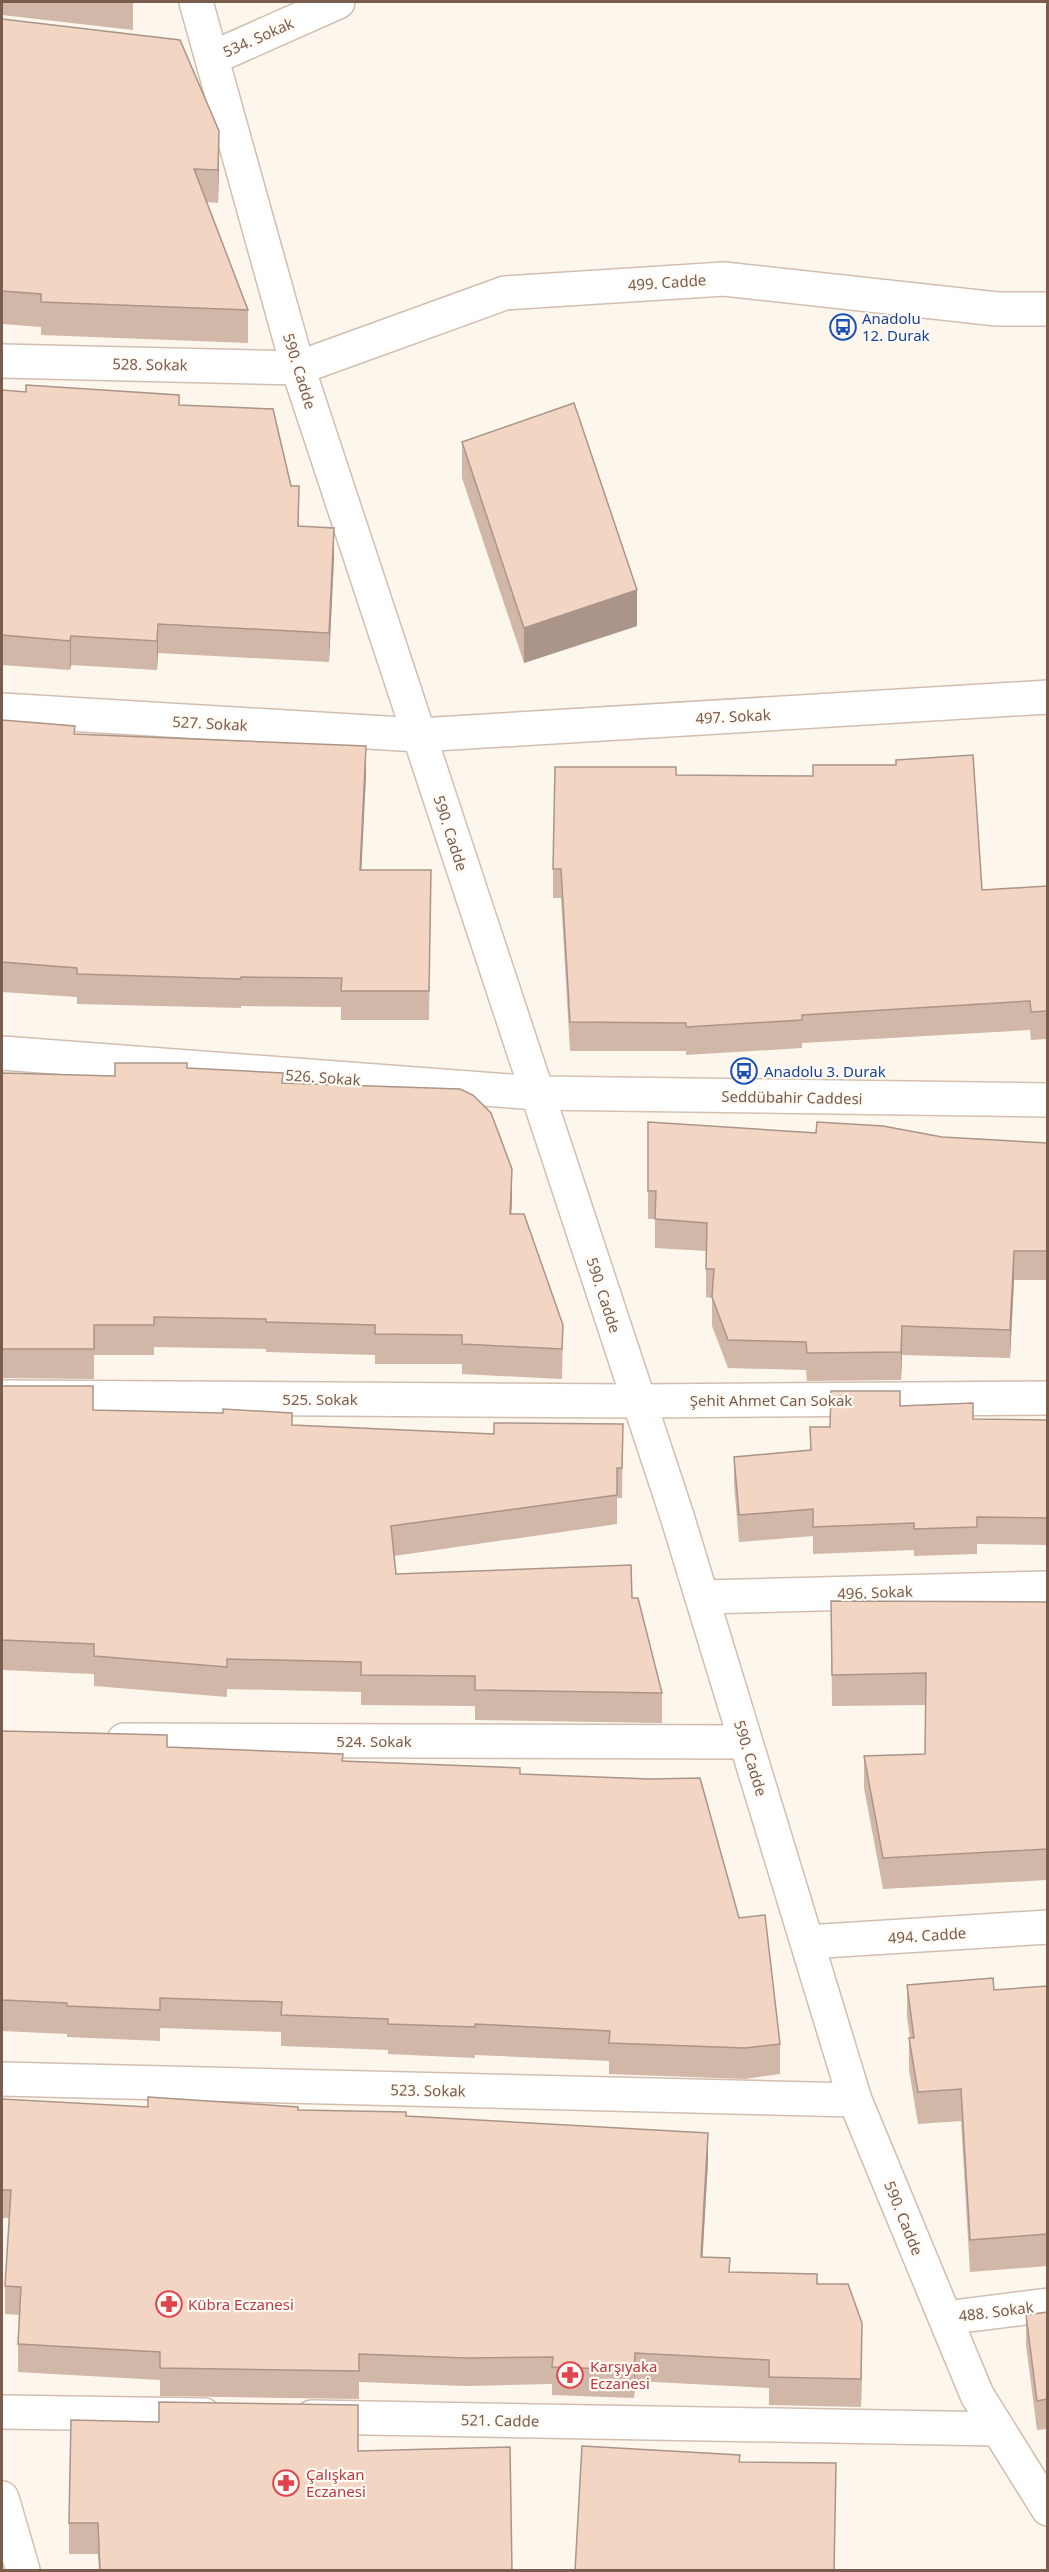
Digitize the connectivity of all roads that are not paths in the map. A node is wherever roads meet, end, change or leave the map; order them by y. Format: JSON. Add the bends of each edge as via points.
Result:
{"nodes":[{"id":1,"x":196,"y":2,"type":"edge"},
{"id":2,"x":338,"y":2,"type":"edge"},
{"id":3,"x":177,"y":54,"type":"edge"},
{"id":4,"x":212,"y":58,"type":"junction"},
{"id":5,"x":1047,"y":309,"type":"edge"},
{"id":6,"x":2,"y":361,"type":"edge"},
{"id":7,"x":298,"y":368,"type":"junction"},
{"id":8,"x":1047,"y":697,"type":"edge"},
{"id":9,"x":2,"y":710,"type":"edge"},
{"id":10,"x":419,"y":735,"type":"junction"},
{"id":11,"x":2,"y":1053,"type":"edge"},
{"id":12,"x":537,"y":1093,"type":"junction"},
{"id":13,"x":1047,"y":1100,"type":"edge"},
{"id":14,"x":2,"y":1397,"type":"edge"},
{"id":15,"x":1047,"y":1398,"type":"edge"},
{"id":16,"x":639,"y":1401,"type":"junction"},
{"id":17,"x":1047,"y":1587,"type":"edge"},
{"id":18,"x":702,"y":1597,"type":"junction"},
{"id":19,"x":96,"y":1740,"type":"edge"},
{"id":20,"x":746,"y":1742,"type":"junction"},
{"id":21,"x":1047,"y":1927,"type":"edge"},
{"id":22,"x":807,"y":1942,"type":"junction"},
{"id":23,"x":2,"y":2079,"type":"edge"},
{"id":24,"x":855,"y":2100,"type":"junction"},
{"id":25,"x":1047,"y":2305,"type":"edge"},
{"id":26,"x":945,"y":2318,"type":"junction"},
{"id":27,"x":2,"y":2412,"type":"edge"},
{"id":28,"x":239,"y":2416,"type":"edge"},
{"id":29,"x":286,"y":2417,"type":"edge"},
{"id":30,"x":998,"y":2429,"type":"junction"},
{"id":31,"x":2,"y":2499,"type":"edge"},
{"id":32,"x":1047,"y":2509,"type":"edge"},
{"id":33,"x":23,"y":2571,"type":"edge"}],
"edges":[{"from":1,"to":4,"type":"street","name":"590. Cadde"},
{"from":2,"to":4,"type":"street","name":"534. Sokak"},
{"from":3,"to":4,"type":"street"},
{"from":4,"to":7,"type":"street","name":"590. Cadde"},
{"from":5,"to":7,"type":"street","name":"499. Cadde","via":[[997,309],[724,279],[505,292]]},
{"from":6,"to":7,"type":"street","name":"528. Sokak"},
{"from":7,"to":10,"type":"street","name":"590. Cadde"},
{"from":8,"to":10,"type":"street","name":"497. Sokak"},
{"from":9,"to":10,"type":"street","name":"527. Sokak"},
{"from":10,"to":12,"type":"street","name":"590. Cadde"},
{"from":11,"to":12,"type":"street","name":"526. Sokak"},
{"from":12,"to":13,"type":"street","name":"Seddübahir Caddesi"},
{"from":12,"to":16,"type":"street","name":"590. Cadde"},
{"from":14,"to":16,"type":"street","name":"525. Sokak"},
{"from":15,"to":16,"type":"street","name":"Şehit Ahmet Can Sokak"},
{"from":16,"to":18,"type":"street","name":"590. Cadde"},
{"from":17,"to":18,"type":"street","name":"496. Sokak"},
{"from":18,"to":20,"type":"street","name":"590. Cadde"},
{"from":19,"to":20,"type":"street","name":"524. Sokak"},
{"from":20,"to":22,"type":"street","name":"590. Cadde"},
{"from":21,"to":22,"type":"street","name":"494. Cadde"},
{"from":22,"to":24,"type":"street","name":"590. Cadde"},
{"from":23,"to":24,"type":"street","name":"523. Sokak"},
{"from":24,"to":26,"type":"street","name":"590. Cadde"},
{"from":25,"to":26,"type":"street","name":"488. Sokak"},
{"from":26,"to":30,"type":"street","name":"590. Cadde","via":[[977,2395]]},
{"from":27,"to":28,"type":"street"},
{"from":29,"to":30,"type":"street","name":"521. Cadde"},
{"from":30,"to":32,"type":"street","name":"590. Cadde"},
{"from":31,"to":33,"type":"street"}]}
